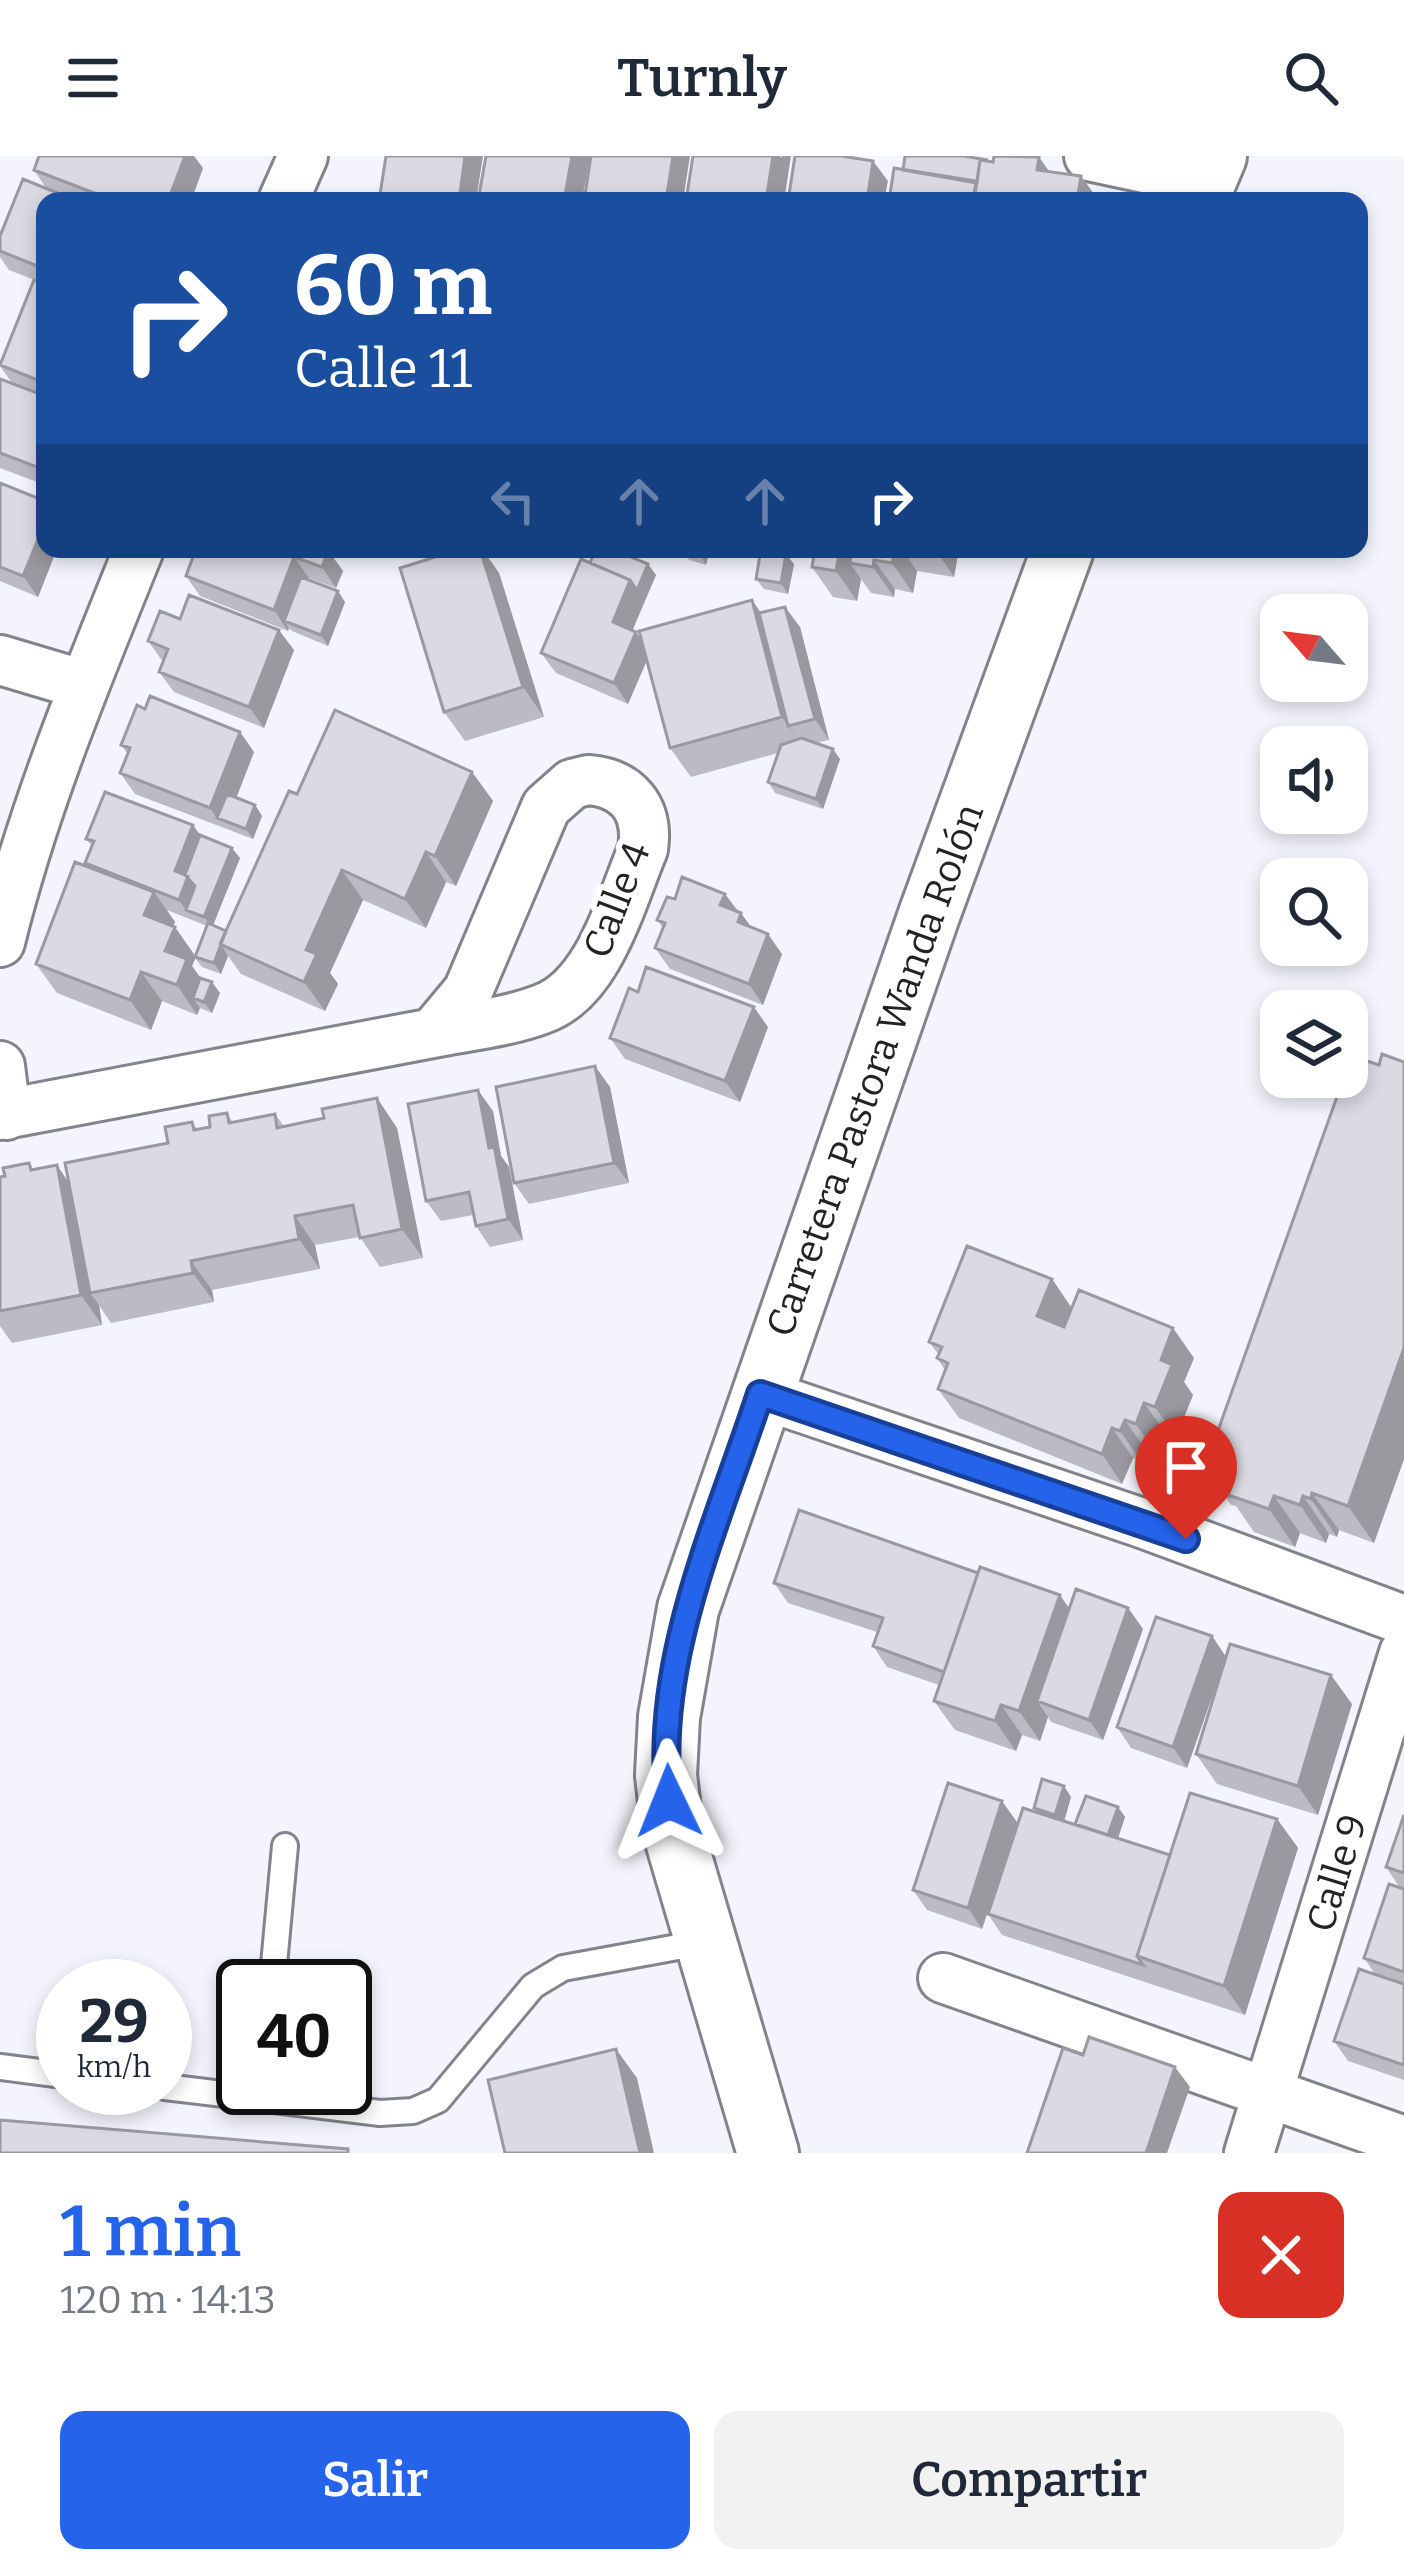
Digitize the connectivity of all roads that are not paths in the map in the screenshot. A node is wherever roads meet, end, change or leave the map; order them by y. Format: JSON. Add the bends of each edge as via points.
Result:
{"nodes":[{"id":1,"x":303,"y":156,"type":"edge"},
{"id":2,"x":1089,"y":156,"type":"edge"},
{"id":3,"x":1206,"y":179,"type":"edge"},
{"id":4,"x":288,"y":192,"type":"edge"},
{"id":5,"x":136,"y":558,"type":"edge"},
{"id":6,"x":1060,"y":558,"type":"edge"},
{"id":7,"x":0,"y":660,"type":"edge"},
{"id":8,"x":84,"y":685,"type":"junction"},
{"id":9,"x":0,"y":942,"type":"edge"},
{"id":10,"x":433,"y":1034,"type":"junction"},
{"id":11,"x":0,"y":1066,"type":"edge"},
{"id":12,"x":3,"y":1115,"type":"edge"},
{"id":13,"x":760,"y":1394,"type":"junction"},
{"id":14,"x":1404,"y":1619,"type":"edge"},
{"id":15,"x":1404,"y":1653,"type":"edge"},
{"id":16,"x":285,"y":1846,"type":"dead end"},
{"id":17,"x":705,"y":1942,"type":"junction"},
{"id":18,"x":275,"y":1959,"type":"edge"},
{"id":19,"x":943,"y":1978,"type":"dead end"},
{"id":20,"x":0,"y":2067,"type":"edge"},
{"id":21,"x":36,"y":2071,"type":"edge"},
{"id":22,"x":1270,"y":2093,"type":"junction"},
{"id":23,"x":372,"y":2112,"type":"edge"},
{"id":24,"x":1404,"y":2141,"type":"edge"},
{"id":25,"x":768,"y":2153,"type":"edge"},
{"id":26,"x":1249,"y":2153,"type":"edge"}],
"edges":[{"from":1,"to":4,"type":"street"},
{"from":2,"to":3,"type":"street"},
{"from":5,"to":8,"type":"street"},
{"from":6,"to":13,"type":"street","name":"Carretera Pastora Wanda Rolón"},
{"from":7,"to":8,"type":"street"},
{"from":8,"to":9,"type":"street"},
{"from":10,"to":10,"type":"street","name":"Calle 4","via":[[542,1009],[590,971],[643,849],[643,814],[621,788],[572,784],[546,807],[468,992]]},
{"from":10,"to":12,"type":"street","name":"Calle 4"},
{"from":11,"to":12,"type":"street"},
{"from":13,"to":14,"type":"street"},
{"from":13,"to":17,"type":"street","name":"Carretera Pastora Wanda Rolón","via":[[688,1610],[669,1717],[672,1827]]},
{"from":15,"to":22,"type":"street","name":"Calle 9"},
{"from":16,"to":18,"type":"lane"},
{"from":17,"to":23,"type":"lane","via":[[563,1969],[533,1986],[448,2091],[426,2107]]},
{"from":17,"to":25,"type":"street","name":"Carretera Pastora Wanda Rolón"},
{"from":19,"to":22,"type":"street"},
{"from":20,"to":21,"type":"lane"},
{"from":22,"to":24,"type":"street"},
{"from":22,"to":26,"type":"street","name":"Calle 9"}]}
